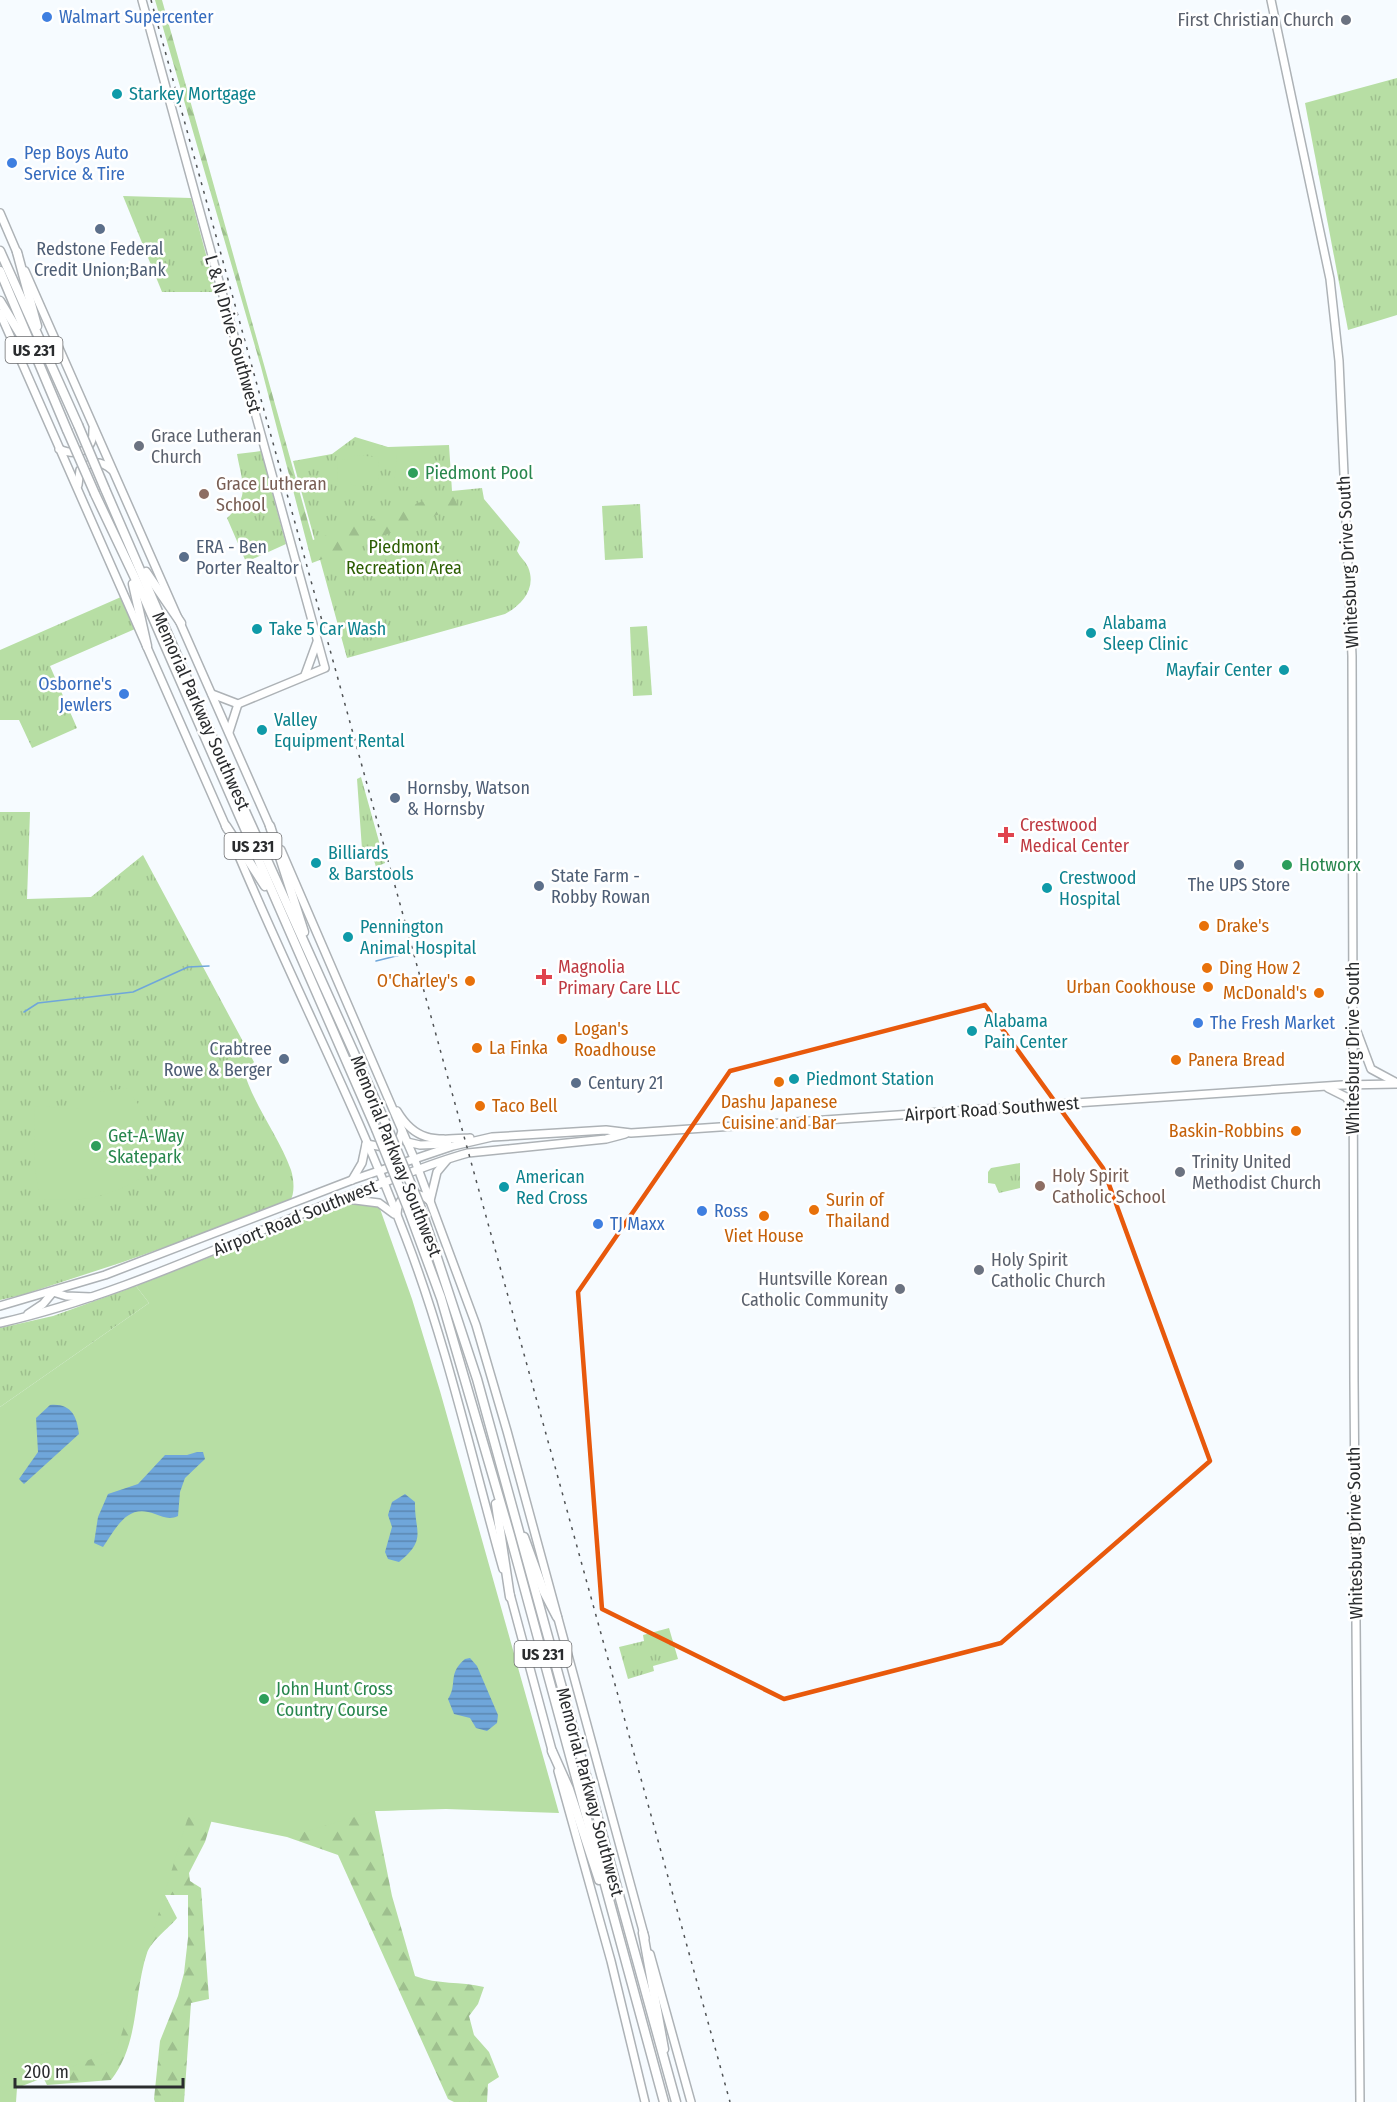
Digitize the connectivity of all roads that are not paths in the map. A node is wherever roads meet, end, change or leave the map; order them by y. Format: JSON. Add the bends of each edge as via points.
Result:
{"nodes":[{"id":1,"x":142,"y":0,"type":"edge"},
{"id":2,"x":1271,"y":0,"type":"edge"},
{"id":3,"x":0,"y":213,"type":"edge"},
{"id":4,"x":0,"y":252,"type":"edge"},
{"id":5,"x":17,"y":252,"type":"junction"},
{"id":6,"x":0,"y":271,"type":"edge"},
{"id":7,"x":0,"y":301,"type":"edge"},
{"id":8,"x":0,"y":314,"type":"edge"},
{"id":9,"x":39,"y":338,"type":"junction"},
{"id":10,"x":39,"y":366,"type":"junction"},
{"id":11,"x":92,"y":423,"type":"junction"},
{"id":12,"x":59,"y":449,"type":"junction"},
{"id":13,"x":114,"y":471,"type":"junction"},
{"id":14,"x":78,"y":490,"type":"junction"},
{"id":15,"x":135,"y":555,"type":"junction"},
{"id":16,"x":127,"y":563,"type":"junction"},
{"id":17,"x":181,"y":623,"type":"junction"},
{"id":18,"x":317,"y":639,"type":"junction"},
{"id":19,"x":147,"y":646,"type":"junction"},
{"id":20,"x":305,"y":675,"type":"junction"},
{"id":21,"x":212,"y":694,"type":"junction"},
{"id":22,"x":238,"y":704,"type":"junction"},
{"id":23,"x":229,"y":732,"type":"junction"},
{"id":24,"x":226,"y":826,"type":"junction"},
{"id":25,"x":270,"y":826,"type":"junction"},
{"id":26,"x":278,"y":906,"type":"junction"},
{"id":27,"x":307,"y":944,"type":"junction"},
{"id":28,"x":1353,"y":1021,"type":"junction"},
{"id":29,"x":1353,"y":1084,"type":"junction"},
{"id":30,"x":1397,"y":1084,"type":"edge"},
{"id":31,"x":1323,"y":1086,"type":"junction"},
{"id":32,"x":383,"y":1088,"type":"junction"},
{"id":33,"x":1353,"y":1108,"type":"junction"},
{"id":34,"x":402,"y":1131,"type":"junction"},
{"id":35,"x":631,"y":1133,"type":"junction"},
{"id":36,"x":492,"y":1137,"type":"junction"},
{"id":37,"x":407,"y":1142,"type":"junction"},
{"id":38,"x":465,"y":1143,"type":"junction"},
{"id":39,"x":366,"y":1144,"type":"junction"},
{"id":40,"x":414,"y":1158,"type":"junction"},
{"id":41,"x":448,"y":1159,"type":"junction"},
{"id":42,"x":418,"y":1169,"type":"junction"},
{"id":43,"x":379,"y":1171,"type":"junction"},
{"id":44,"x":352,"y":1180,"type":"junction"},
{"id":45,"x":383,"y":1183,"type":"junction"},
{"id":46,"x":341,"y":1198,"type":"junction"},
{"id":47,"x":430,"y":1201,"type":"junction"},
{"id":48,"x":397,"y":1218,"type":"junction"},
{"id":49,"x":52,"y":1292,"type":"junction"},
{"id":50,"x":100,"y":1297,"type":"junction"},
{"id":51,"x":0,"y":1306,"type":"edge"},
{"id":52,"x":18,"y":1319,"type":"junction"},
{"id":53,"x":0,"y":1323,"type":"edge"},
{"id":54,"x":489,"y":1468,"type":"junction"},
{"id":55,"x":506,"y":1487,"type":"junction"},
{"id":56,"x":510,"y":1597,"type":"junction"},
{"id":57,"x":557,"y":1617,"type":"junction"},
{"id":58,"x":552,"y":1751,"type":"junction"},
{"id":59,"x":618,"y":1929,"type":"junction"},
{"id":60,"x":643,"y":1933,"type":"junction"},
{"id":61,"x":670,"y":2082,"type":"junction"},
{"id":62,"x":645,"y":2102,"type":"edge"},
{"id":63,"x":662,"y":2102,"type":"edge"},
{"id":64,"x":676,"y":2102,"type":"edge"},
{"id":65,"x":692,"y":2102,"type":"edge"},
{"id":66,"x":1360,"y":2102,"type":"edge"}],
"edges":[{"from":1,"to":18,"type":"main road","name":"L & N Drive Southwest"},
{"from":2,"to":28,"type":"main road","name":"Whitesburg Drive South","via":[[1330,279],[1339,361],[1352,656]]},
{"from":3,"to":5,"type":"main road"},
{"from":4,"to":9,"type":"highway","name":"Memorial Parkway Southwest","number":"US 231"},
{"from":5,"to":9,"type":"highway"},
{"from":5,"to":11,"type":"main road"},
{"from":6,"to":10,"type":"highway","name":"Memorial Parkway Southwest","number":"US 231"},
{"from":7,"to":10,"type":"highway"},
{"from":8,"to":12,"type":"main road"},
{"from":9,"to":15,"type":"highway","name":"Memorial Parkway Southwest","number":"US 231","bridge":true},
{"from":10,"to":16,"type":"highway","name":"Memorial Parkway Southwest","number":"US 231","bridge":true},
{"from":11,"to":12,"type":"main road","via":[[93,439],[86,449],[72,453]]},
{"from":11,"to":13,"type":"main road"},
{"from":12,"to":14,"type":"main road"},
{"from":13,"to":14,"type":"main road","via":[[99,462],[86,465],[78,476]]},
{"from":13,"to":17,"type":"main road"},
{"from":14,"to":19,"type":"main road"},
{"from":15,"to":17,"type":"highway"},
{"from":15,"to":27,"type":"highway","name":"Memorial Parkway Southwest","number":"US 231","via":[[227,771]]},
{"from":16,"to":19,"type":"highway"},
{"from":16,"to":26,"type":"highway","name":"Memorial Parkway Southwest","number":"US 231"},
{"from":17,"to":21,"type":"main road"},
{"from":18,"to":20,"type":"main road"},
{"from":18,"to":20,"type":"main road","name":"L & N Drive Southwest","via":[[325,668]]},
{"from":19,"to":24,"type":"main road"},
{"from":20,"to":22,"type":"main road"},
{"from":21,"to":22,"type":"main road"},
{"from":21,"to":23,"type":"main road"},
{"from":22,"to":23,"type":"main road"},
{"from":23,"to":25,"type":"main road"},
{"from":24,"to":26,"type":"highway"},
{"from":24,"to":39,"type":"main road"},
{"from":25,"to":27,"type":"highway"},
{"from":25,"to":32,"type":"main road"},
{"from":26,"to":54,"type":"highway","name":"Memorial Parkway Southwest","number":"US 231","bridge":true,"via":[[409,1211],[444,1309]]},
{"from":27,"to":55,"type":"highway","name":"Memorial Parkway Southwest","number":"US 231","bridge":true,"via":[[420,1206],[467,1344]]},
{"from":28,"to":29,"type":"main road","name":"Whitesburg Drive South"},
{"from":28,"to":30,"type":"main road","via":[[1371,1069]]},
{"from":29,"to":30,"type":"main road","name":"Airport Road Southwest"},
{"from":29,"to":31,"type":"main road","name":"Airport Road Southwest"},
{"from":29,"to":33,"type":"main road","name":"Whitesburg Drive South"},
{"from":31,"to":33,"type":"main road","via":[[1346,1096]]},
{"from":31,"to":35,"type":"main road","name":"Airport Road Southwest"},
{"from":32,"to":34,"type":"main road"},
{"from":32,"to":36,"type":"main road","via":[[403,1121],[421,1135],[447,1139]]},
{"from":33,"to":66,"type":"main road","name":"Whitesburg Drive South"},
{"from":34,"to":37,"type":"main road"},
{"from":34,"to":39,"type":"main road","via":[[398,1144],[390,1148]]},
{"from":35,"to":36,"type":"main road","name":"Airport Road Southwest","via":[[606,1130]]},
{"from":35,"to":41,"type":"main road","name":"Airport Road Southwest","via":[[468,1153]]},
{"from":36,"to":38,"type":"main road","name":"Airport Road Southwest"},
{"from":37,"to":38,"type":"main road"},
{"from":37,"to":40,"type":"main road"},
{"from":38,"to":40,"type":"main road","name":"Airport Road Southwest"},
{"from":39,"to":43,"type":"main road"},
{"from":39,"to":44,"type":"main road","via":[[362,1163]]},
{"from":40,"to":42,"type":"main road"},
{"from":40,"to":43,"type":"main road","name":"Airport Road Southwest"},
{"from":41,"to":42,"type":"main road","name":"Airport Road Southwest"},
{"from":41,"to":47,"type":"main road","via":[[437,1172]]},
{"from":42,"to":45,"type":"main road","name":"Airport Road Southwest"},
{"from":42,"to":47,"type":"main road"},
{"from":43,"to":44,"type":"main road","name":"Airport Road Southwest"},
{"from":43,"to":45,"type":"main road"},
{"from":44,"to":49,"type":"main road","name":"Airport Road Southwest"},
{"from":45,"to":46,"type":"main road","name":"Airport Road Southwest"},
{"from":45,"to":48,"type":"main road"},
{"from":46,"to":48,"type":"main road","via":[[379,1203]]},
{"from":46,"to":50,"type":"main road","name":"Airport Road Southwest"},
{"from":47,"to":48,"type":"main road","via":[[418,1194],[407,1195],[399,1203]]},
{"from":47,"to":57,"type":"main road","via":[[483,1347]]},
{"from":48,"to":56,"type":"main road","via":[[448,1366]]},
{"from":49,"to":50,"type":"main road"},
{"from":49,"to":51,"type":"main road","name":"Airport Road Southwest"},
{"from":49,"to":52,"type":"main road","via":[[43,1304]]},
{"from":50,"to":52,"type":"main road","name":"Airport Road Southwest"},
{"from":52,"to":53,"type":"main road","name":"Airport Road Southwest"},
{"from":54,"to":56,"type":"highway"},
{"from":54,"to":59,"type":"highway","name":"Memorial Parkway Southwest","number":"US 231"},
{"from":55,"to":57,"type":"highway"},
{"from":55,"to":61,"type":"highway","name":"Memorial Parkway Southwest","number":"US 231"},
{"from":56,"to":58,"type":"main road"},
{"from":57,"to":60,"type":"main road"},
{"from":58,"to":59,"type":"highway"},
{"from":58,"to":62,"type":"main road","via":[[611,1961]]},
{"from":59,"to":63,"type":"highway","name":"Memorial Parkway Southwest","number":"US 231"},
{"from":60,"to":61,"type":"highway"},
{"from":60,"to":65,"type":"main road"},
{"from":61,"to":64,"type":"highway","name":"Memorial Parkway Southwest","number":"US 231"}]}
